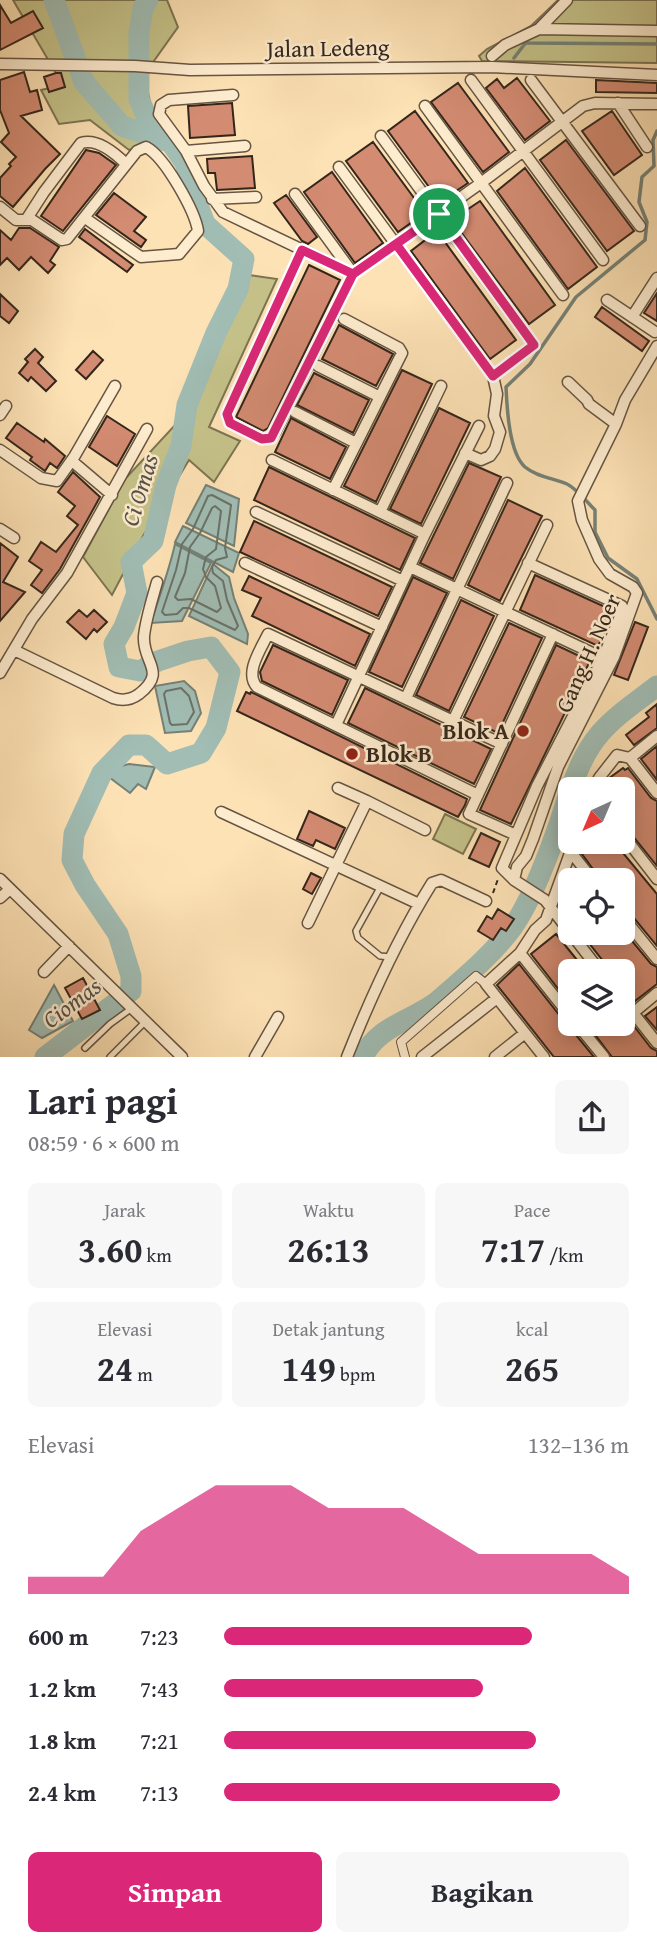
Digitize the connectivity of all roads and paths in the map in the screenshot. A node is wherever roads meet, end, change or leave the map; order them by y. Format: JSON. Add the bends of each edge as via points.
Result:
{"nodes":[{"id":1,"x":568,"y":0,"type":"edge"},
{"id":2,"x":536,"y":31,"type":"junction"},
{"id":3,"x":657,"y":31,"type":"edge"},
{"id":4,"x":492,"y":56,"type":"dead end"},
{"id":5,"x":0,"y":64,"type":"edge"},
{"id":6,"x":657,"y":75,"type":"edge"},
{"id":7,"x":471,"y":80,"type":"dead end"},
{"id":8,"x":531,"y":80,"type":"dead end"},
{"id":9,"x":233,"y":95,"type":"dead end"},
{"id":10,"x":618,"y":103,"type":"junction"},
{"id":11,"x":657,"y":104,"type":"edge"},
{"id":12,"x":425,"y":106,"type":"dead end"},
{"id":13,"x":563,"y":122,"type":"junction"},
{"id":14,"x":380,"y":136,"type":"dead end"},
{"id":15,"x":245,"y":146,"type":"dead end"},
{"id":16,"x":646,"y":147,"type":"dead end"},
{"id":17,"x":186,"y":151,"type":"junction"},
{"id":18,"x":524,"y":151,"type":"junction"},
{"id":19,"x":126,"y":164,"type":"junction"},
{"id":20,"x":339,"y":167,"type":"dead end"},
{"id":21,"x":481,"y":183,"type":"junction"},
{"id":22,"x":295,"y":194,"type":"dead end"},
{"id":23,"x":256,"y":197,"type":"dead end"},
{"id":24,"x":212,"y":199,"type":"junction"},
{"id":25,"x":0,"y":207,"type":"edge"},
{"id":26,"x":439,"y":214,"type":"junction"},
{"id":27,"x":85,"y":218,"type":"junction"},
{"id":28,"x":26,"y":220,"type":"junction"},
{"id":29,"x":640,"y":226,"type":"dead end"},
{"id":30,"x":396,"y":244,"type":"junction"},
{"id":31,"x":302,"y":250,"type":"junction"},
{"id":32,"x":603,"y":260,"type":"dead end"},
{"id":33,"x":353,"y":274,"type":"junction"},
{"id":34,"x":657,"y":278,"type":"edge"},
{"id":35,"x":564,"y":295,"type":"dead end"},
{"id":36,"x":607,"y":300,"type":"dead end"},
{"id":37,"x":632,"y":317,"type":"junction"},
{"id":38,"x":344,"y":319,"type":"dead end"},
{"id":39,"x":655,"y":332,"type":"dead end"},
{"id":40,"x":657,"y":346,"type":"edge"},
{"id":41,"x":318,"y":366,"type":"dead end"},
{"id":42,"x":493,"y":376,"type":"junction"},
{"id":43,"x":568,"y":382,"type":"dead end"},
{"id":44,"x":115,"y":386,"type":"dead end"},
{"id":45,"x":441,"y":386,"type":"dead end"},
{"id":46,"x":380,"y":397,"type":"junction"},
{"id":47,"x":295,"y":412,"type":"dead end"},
{"id":48,"x":615,"y":424,"type":"junction"},
{"id":49,"x":479,"y":426,"type":"dead end"},
{"id":50,"x":147,"y":429,"type":"dead end"},
{"id":51,"x":356,"y":443,"type":"junction"},
{"id":52,"x":0,"y":450,"type":"edge"},
{"id":53,"x":466,"y":453,"type":"junction"},
{"id":54,"x":72,"y":460,"type":"junction"},
{"id":55,"x":272,"y":460,"type":"dead end"},
{"id":56,"x":507,"y":483,"type":"dead end"},
{"id":57,"x":333,"y":489,"type":"junction"},
{"id":58,"x":112,"y":495,"type":"junction"},
{"id":59,"x":256,"y":512,"type":"dead end"},
{"id":60,"x":380,"y":512,"type":"junction"},
{"id":61,"x":547,"y":525,"type":"dead end"},
{"id":62,"x":0,"y":529,"type":"edge"},
{"id":63,"x":425,"y":534,"type":"junction"},
{"id":64,"x":14,"y":538,"type":"dead end"},
{"id":65,"x":245,"y":563,"type":"dead end"},
{"id":66,"x":528,"y":564,"type":"junction"},
{"id":67,"x":410,"y":567,"type":"junction"},
{"id":68,"x":157,"y":582,"type":"dead end"},
{"id":69,"x":403,"y":582,"type":"junction"},
{"id":70,"x":457,"y":588,"type":"junction"},
{"id":71,"x":505,"y":611,"type":"junction"},
{"id":72,"x":383,"y":627,"type":"junction"},
{"id":73,"x":553,"y":634,"type":"junction"},
{"id":74,"x":14,"y":650,"type":"junction"},
{"id":75,"x":603,"y":657,"type":"junction"},
{"id":76,"x":0,"y":673,"type":"edge"},
{"id":77,"x":360,"y":676,"type":"junction"},
{"id":78,"x":406,"y":698,"type":"junction"},
{"id":79,"x":453,"y":721,"type":"junction"},
{"id":80,"x":336,"y":725,"type":"junction"},
{"id":81,"x":657,"y":736,"type":"edge"},
{"id":82,"x":502,"y":744,"type":"junction"},
{"id":83,"x":630,"y":758,"type":"junction"},
{"id":84,"x":600,"y":777,"type":"edge"},
{"id":85,"x":338,"y":788,"type":"dead end"},
{"id":86,"x":657,"y":793,"type":"edge"},
{"id":87,"x":478,"y":795,"type":"junction"},
{"id":88,"x":367,"y":801,"type":"junction"},
{"id":89,"x":221,"y":812,"type":"dead end"},
{"id":90,"x":425,"y":830,"type":"dead end"},
{"id":91,"x":513,"y":841,"type":"junction"},
{"id":92,"x":635,"y":851,"type":"edge"},
{"id":93,"x":568,"y":854,"type":"edge"},
{"id":94,"x":336,"y":865,"type":"junction"},
{"id":95,"x":502,"y":868,"type":"junction"},
{"id":96,"x":0,"y":879,"type":"edge"},
{"id":97,"x":657,"y":879,"type":"edge"},
{"id":98,"x":517,"y":882,"type":"junction"},
{"id":99,"x":381,"y":886,"type":"junction"},
{"id":100,"x":10,"y":889,"type":"junction"},
{"id":101,"x":0,"y":898,"type":"edge"},
{"id":102,"x":486,"y":901,"type":"joint"},
{"id":103,"x":547,"y":903,"type":"junction"},
{"id":104,"x":419,"y":904,"type":"junction"},
{"id":105,"x":309,"y":923,"type":"dead end"},
{"id":106,"x":635,"y":932,"type":"edge"},
{"id":107,"x":69,"y":946,"type":"junction"},
{"id":108,"x":520,"y":953,"type":"junction"},
{"id":109,"x":393,"y":958,"type":"junction"},
{"id":110,"x":591,"y":959,"type":"edge"},
{"id":111,"x":657,"y":959,"type":"edge"},
{"id":112,"x":44,"y":972,"type":"dead end"},
{"id":113,"x":486,"y":984,"type":"junction"},
{"id":114,"x":657,"y":993,"type":"edge"},
{"id":115,"x":497,"y":998,"type":"junction"},
{"id":116,"x":558,"y":1001,"type":"edge"},
{"id":117,"x":635,"y":1011,"type":"edge"},
{"id":118,"x":137,"y":1013,"type":"junction"},
{"id":119,"x":635,"y":1016,"type":"edge"},
{"id":120,"x":278,"y":1017,"type":"dead end"},
{"id":121,"x":525,"y":1033,"type":"junction"},
{"id":122,"x":587,"y":1036,"type":"edge"},
{"id":123,"x":657,"y":1043,"type":"edge"},
{"id":124,"x":85,"y":1048,"type":"dead end"},
{"id":125,"x":110,"y":1057,"type":"edge"},
{"id":126,"x":182,"y":1057,"type":"edge"},
{"id":127,"x":255,"y":1057,"type":"edge"},
{"id":128,"x":347,"y":1057,"type":"edge"},
{"id":129,"x":405,"y":1057,"type":"edge"},
{"id":130,"x":422,"y":1057,"type":"edge"},
{"id":131,"x":495,"y":1057,"type":"edge"},
{"id":132,"x":544,"y":1057,"type":"edge"},
{"id":133,"x":604,"y":1057,"type":"edge"}],
"edges":[{"from":1,"to":2,"type":"street"},
{"from":2,"to":3,"type":"street"},
{"from":2,"to":4,"type":"street"},
{"from":5,"to":6,"type":"street","name":"Jalan Ledeng","via":[[190,70],[492,67]]},
{"from":7,"to":18,"type":"street"},
{"from":8,"to":13,"type":"street"},
{"from":9,"to":17,"type":"street","via":[[169,100],[161,105],[159,114]]},
{"from":10,"to":11,"type":"street"},
{"from":10,"to":13,"type":"street","via":[[583,106]]},
{"from":10,"to":16,"type":"street"},
{"from":12,"to":21,"type":"street"},
{"from":13,"to":18,"type":"street"},
{"from":13,"to":29,"type":"street"},
{"from":14,"to":26,"type":"street"},
{"from":15,"to":17,"type":"street"},
{"from":17,"to":24,"type":"street"},
{"from":18,"to":21,"type":"street"},
{"from":18,"to":32,"type":"street"},
{"from":19,"to":27,"type":"street"},
{"from":19,"to":27,"type":"street","via":[[142,148],[151,150],[176,181],[197,225],[196,234],[179,254],[141,257]]},
{"from":19,"to":28,"type":"street","via":[[97,143],[81,143]]},
{"from":20,"to":30,"type":"street"},
{"from":21,"to":26,"type":"street"},
{"from":21,"to":35,"type":"street"},
{"from":22,"to":33,"type":"street"},
{"from":23,"to":24,"type":"street"},
{"from":24,"to":31,"type":"street","via":[[230,216]]},
{"from":25,"to":28,"type":"street","via":[[16,220]]},
{"from":26,"to":30,"type":"street"},
{"from":26,"to":42,"type":"street","via":[[534,345]]},
{"from":27,"to":28,"type":"street","via":[[71,237],[62,240]]},
{"from":30,"to":33,"type":"street"},
{"from":30,"to":42,"type":"street"},
{"from":31,"to":33,"type":"street"},
{"from":31,"to":33,"type":"street","via":[[227,414],[230,423],[262,439],[275,432]]},
{"from":34,"to":37,"type":"street"},
{"from":36,"to":37,"type":"street"},
{"from":37,"to":39,"type":"street"},
{"from":38,"to":46,"type":"street","via":[[402,353]]},
{"from":40,"to":48,"type":"street","name":"Gang H. Noer"},
{"from":41,"to":46,"type":"street"},
{"from":42,"to":53,"type":"street","via":[[497,394],[494,416],[500,432],[495,449],[481,460]]},
{"from":43,"to":48,"type":"street"},
{"from":44,"to":54,"type":"street"},
{"from":45,"to":60,"type":"street"},
{"from":46,"to":51,"type":"street"},
{"from":47,"to":51,"type":"street"},
{"from":48,"to":98,"type":"street","name":"Gang H. Noer","via":[[578,507],[604,568],[637,593],[614,657],[558,767],[533,839],[517,867]]},
{"from":49,"to":53,"type":"street"},
{"from":50,"to":58,"type":"street"},
{"from":51,"to":57,"type":"street"},
{"from":52,"to":54,"type":"street","via":[[49,481],[57,481]]},
{"from":53,"to":63,"type":"street"},
{"from":54,"to":58,"type":"street"},
{"from":55,"to":57,"type":"street"},
{"from":56,"to":70,"type":"street"},
{"from":57,"to":60,"type":"street"},
{"from":58,"to":74,"type":"street","via":[[67,573]]},
{"from":59,"to":69,"type":"street"},
{"from":60,"to":63,"type":"street"},
{"from":61,"to":66,"type":"street"},
{"from":62,"to":64,"type":"street"},
{"from":63,"to":67,"type":"street"},
{"from":65,"to":72,"type":"street"},
{"from":66,"to":71,"type":"street"},
{"from":66,"to":75,"type":"street","via":[[622,607]]},
{"from":67,"to":69,"type":"street"},
{"from":67,"to":70,"type":"street"},
{"from":68,"to":74,"type":"street","via":[[144,642],[153,678],[135,697],[119,700]]},
{"from":69,"to":72,"type":"street"},
{"from":70,"to":71,"type":"street"},
{"from":70,"to":78,"type":"street"},
{"from":71,"to":73,"type":"street"},
{"from":71,"to":79,"type":"street"},
{"from":72,"to":77,"type":"street"},
{"from":73,"to":75,"type":"street"},
{"from":73,"to":82,"type":"street"},
{"from":74,"to":76,"type":"street"},
{"from":75,"to":91,"type":"street"},
{"from":77,"to":78,"type":"street"},
{"from":77,"to":80,"type":"street"},
{"from":77,"to":80,"type":"street","via":[[268,634],[251,672],[253,682]]},
{"from":78,"to":79,"type":"street"},
{"from":79,"to":82,"type":"street"},
{"from":80,"to":87,"type":"street"},
{"from":81,"to":83,"type":"street"},
{"from":82,"to":87,"type":"street"},
{"from":83,"to":84,"type":"street","via":[[617,755]]},
{"from":83,"to":86,"type":"street"},
{"from":85,"to":88,"type":"street"},
{"from":87,"to":91,"type":"street","via":[[469,814]]},
{"from":88,"to":90,"type":"street"},
{"from":88,"to":94,"type":"street"},
{"from":89,"to":94,"type":"street"},
{"from":91,"to":95,"type":"street"},
{"from":92,"to":97,"type":"street"},
{"from":93,"to":103,"type":"street"},
{"from":94,"to":99,"type":"street"},
{"from":94,"to":105,"type":"street"},
{"from":95,"to":98,"type":"street"},
{"from":95,"to":102,"type":"path","via":[[492,898]]},
{"from":96,"to":100,"type":"street"},
{"from":98,"to":103,"type":"street"},
{"from":99,"to":104,"type":"street"},
{"from":99,"to":109,"type":"lane","via":[[356,931],[380,956]]},
{"from":100,"to":101,"type":"street"},
{"from":100,"to":107,"type":"street"},
{"from":102,"to":104,"type":"street","via":[[436,880]]},
{"from":103,"to":108,"type":"street","via":[[545,920]]},
{"from":103,"to":110,"type":"street"},
{"from":104,"to":109,"type":"street"},
{"from":106,"to":111,"type":"street"},
{"from":107,"to":112,"type":"street"},
{"from":107,"to":118,"type":"street"},
{"from":108,"to":113,"type":"street"},
{"from":108,"to":116,"type":"street"},
{"from":109,"to":128,"type":"street"},
{"from":113,"to":115,"type":"street"},
{"from":113,"to":129,"type":"street","via":[[476,976],[401,1042]]},
{"from":114,"to":117,"type":"street"},
{"from":115,"to":121,"type":"street"},
{"from":115,"to":130,"type":"street"},
{"from":118,"to":124,"type":"lane","via":[[110,1024]]},
{"from":118,"to":125,"type":"lane"},
{"from":118,"to":126,"type":"street"},
{"from":119,"to":123,"type":"street"},
{"from":120,"to":127,"type":"street"},
{"from":121,"to":131,"type":"street"},
{"from":121,"to":132,"type":"street"},
{"from":122,"to":133,"type":"street"}]}
